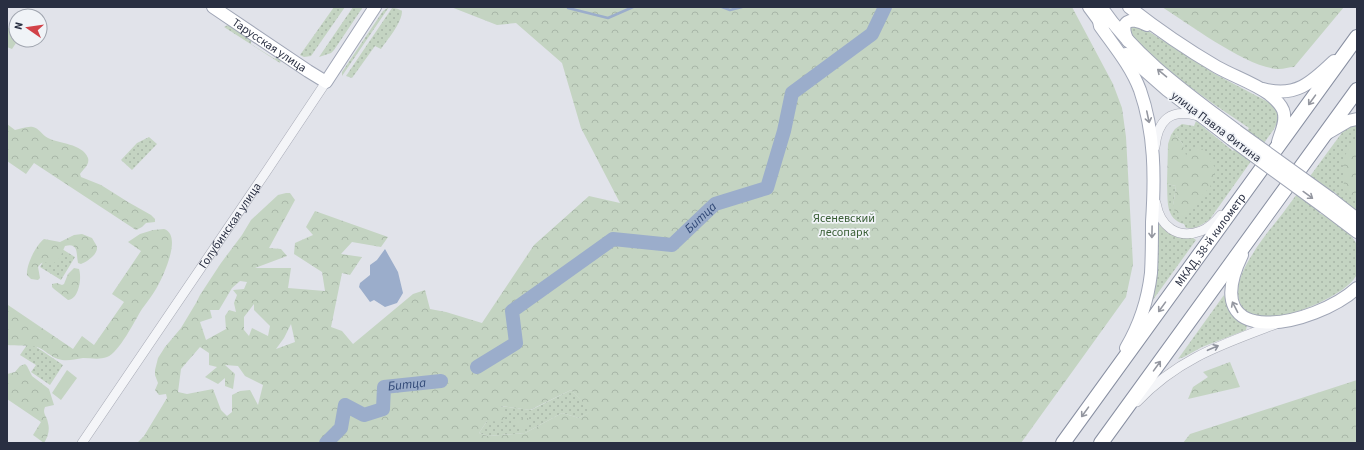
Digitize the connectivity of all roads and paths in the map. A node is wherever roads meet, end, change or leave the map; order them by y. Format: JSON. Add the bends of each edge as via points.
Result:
{"nodes":[{"id":1,"x":213,"y":7,"type":"edge"},
{"id":2,"x":375,"y":7,"type":"edge"},
{"id":3,"x":1089,"y":7,"type":"edge"},
{"id":4,"x":1101,"y":7,"type":"edge"},
{"id":5,"x":1128,"y":7,"type":"edge"},
{"id":6,"x":1099,"y":21,"type":"junction"},
{"id":7,"x":1160,"y":31,"type":"junction"},
{"id":8,"x":1354,"y":41,"type":"edge"},
{"id":9,"x":1128,"y":42,"type":"junction"},
{"id":10,"x":326,"y":82,"type":"junction"},
{"id":11,"x":1260,"y":88,"type":"junction"},
{"id":12,"x":1357,"y":90,"type":"edge"},
{"id":13,"x":1201,"y":116,"type":"junction"},
{"id":14,"x":1357,"y":119,"type":"edge"},
{"id":15,"x":1325,"y":134,"type":"junction"},
{"id":16,"x":1234,"y":135,"type":"junction"},
{"id":17,"x":1154,"y":156,"type":"junction"},
{"id":18,"x":1258,"y":174,"type":"junction"},
{"id":19,"x":1154,"y":193,"type":"junction"},
{"id":20,"x":1265,"y":216,"type":"junction"},
{"id":21,"x":1356,"y":228,"type":"edge"},
{"id":22,"x":1357,"y":288,"type":"edge"},
{"id":23,"x":1282,"y":322,"type":"junction"},
{"id":24,"x":1107,"y":382,"type":"junction"},
{"id":25,"x":1104,"y":439,"type":"edge"},
{"id":26,"x":82,"y":443,"type":"edge"},
{"id":27,"x":1063,"y":443,"type":"edge"}],
"edges":[{"from":1,"to":10,"type":"main road","name":"Тарусская улица"},
{"from":2,"to":10,"type":"main road","name":"Голубинская улица"},
{"from":3,"to":6,"type":"main road","name":"улица Павла Фитина"},
{"from":4,"to":9,"type":"main road","name":"улица Павла Фитина"},
{"from":5,"to":7,"type":"main road"},
{"from":6,"to":13,"type":"main road","name":"улица Павла Фитина","via":[[1122,50],[1140,67]]},
{"from":6,"to":17,"type":"main road","one_way":true,"via":[[1131,69],[1140,89]]},
{"from":7,"to":9,"type":"main road","via":[[1132,20],[1124,27]]},
{"from":7,"to":11,"type":"main road","via":[[1218,67]]},
{"from":8,"to":11,"type":"main road","via":[[1317,78],[1305,86],[1294,91],[1282,92]]},
{"from":8,"to":18,"type":"highway","name":"МКАД, 38-й километр","one_way":true},
{"from":16,"to":9,"type":"main road","name":"улица Павла Фитина","one_way":true},
{"from":10,"to":26,"type":"street","name":"Голубинская улица"},
{"from":11,"to":18,"type":"main road","via":[[1278,102],[1283,110],[1284,119],[1278,142]]},
{"from":12,"to":15,"type":"highway"},
{"from":13,"to":16,"type":"main road","name":"улица Павла Фитина"},
{"from":13,"to":17,"type":"street","via":[[1181,112],[1166,119],[1156,136]]},
{"from":14,"to":15,"type":"main road","via":[[1348,121]]},
{"from":15,"to":20,"type":"highway"},
{"from":16,"to":21,"type":"main road","name":"улица Павла Фитина","bridge":true,"via":[[1327,202]]},
{"from":17,"to":19,"type":"main road"},
{"from":18,"to":19,"type":"street","via":[[1214,222],[1193,233],[1183,233],[1166,227],[1157,210]]},
{"from":18,"to":24,"type":"highway","name":"МКАД, 38-й километр","one_way":true},
{"from":19,"to":24,"type":"main road","one_way":true,"via":[[1151,274],[1146,300],[1130,340]]},
{"from":23,"to":20,"type":"main road","one_way":true,"via":[[1255,322],[1246,318],[1239,314],[1231,296],[1236,267]]},
{"from":25,"to":20,"type":"highway","one_way":true},
{"from":22,"to":23,"type":"main road","via":[[1326,308]]},
{"from":25,"to":23,"type":"street","one_way":true,"via":[[1146,393],[1185,363],[1208,350]]},
{"from":24,"to":27,"type":"highway","name":"МКАД, 38-й километр","one_way":true}]}
